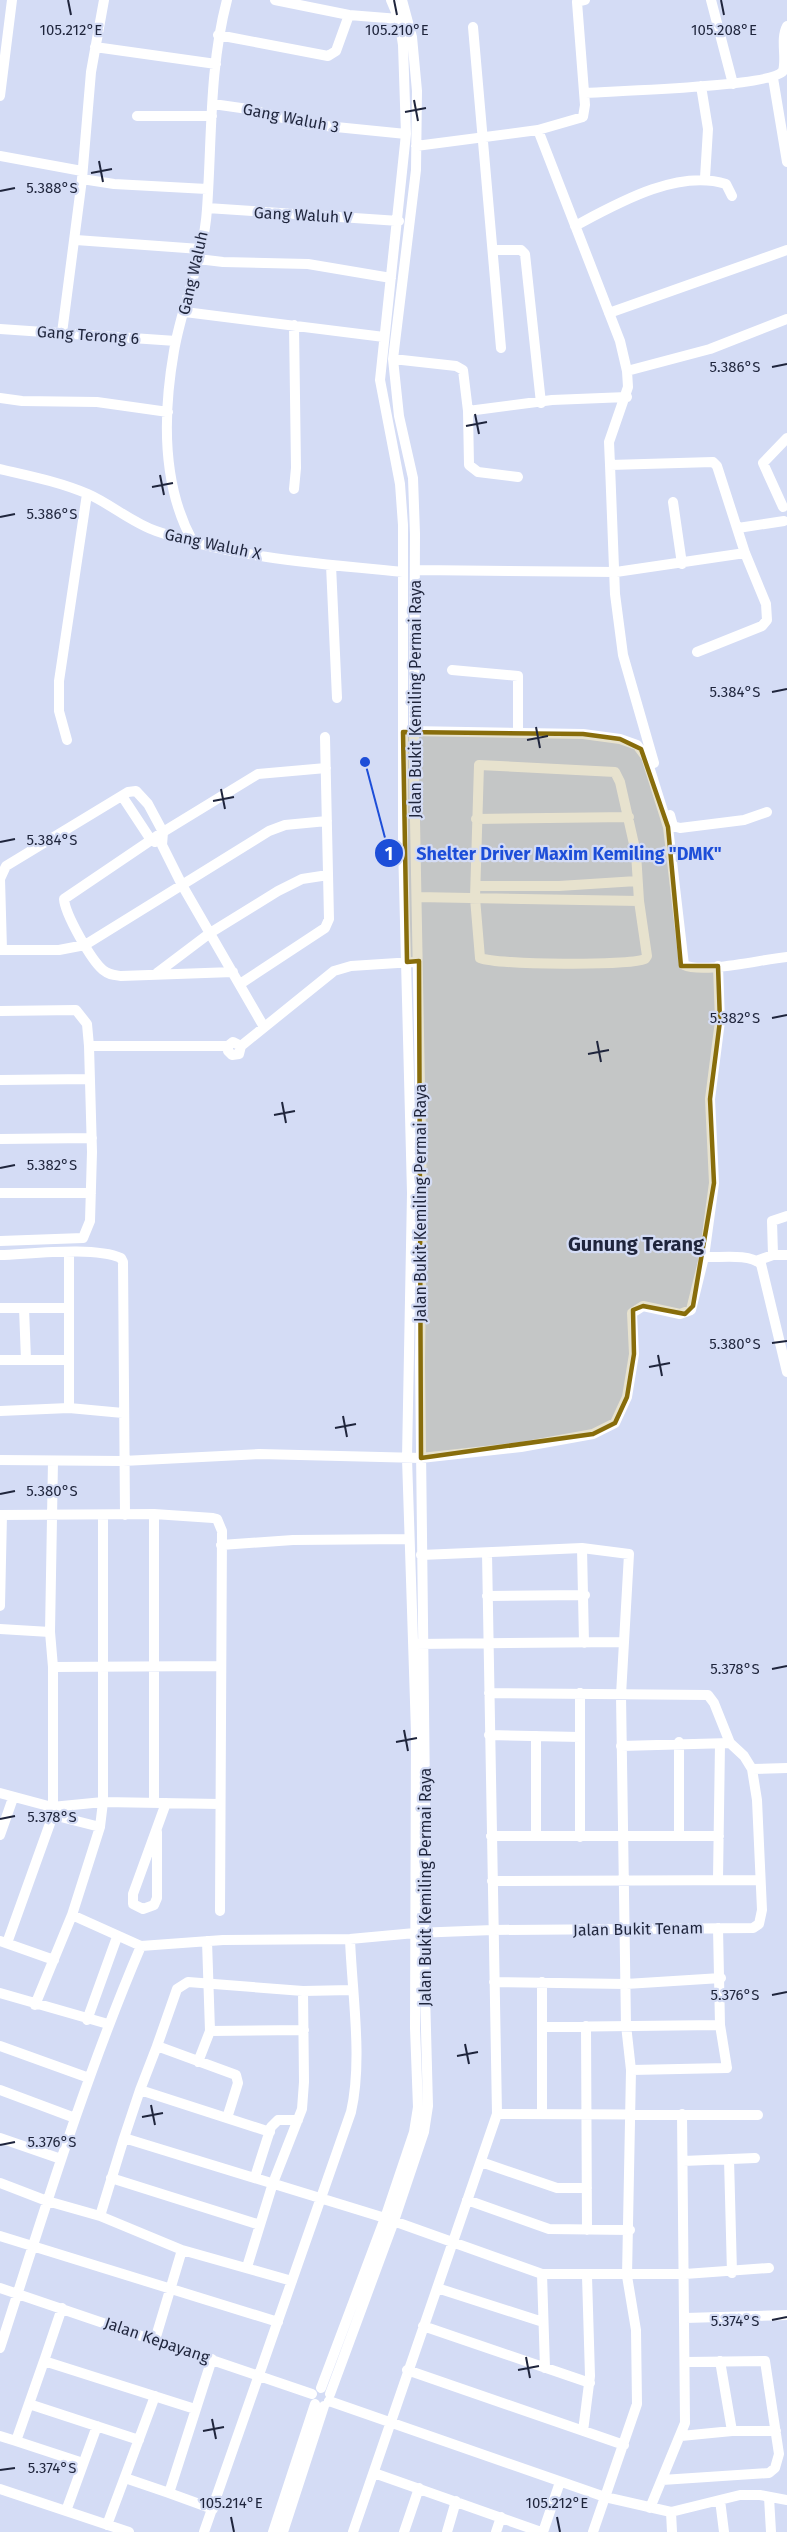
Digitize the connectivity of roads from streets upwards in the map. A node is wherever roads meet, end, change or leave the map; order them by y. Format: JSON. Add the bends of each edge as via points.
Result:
{"nodes":[{"id":1,"x":12,"y":0,"type":"edge"},
{"id":2,"x":104,"y":0,"type":"edge"},
{"id":3,"x":227,"y":0,"type":"edge"},
{"id":4,"x":275,"y":0,"type":"edge"},
{"id":5,"x":391,"y":0,"type":"edge"},
{"id":6,"x":402,"y":0,"type":"edge"},
{"id":7,"x":585,"y":0,"type":"edge"},
{"id":8,"x":711,"y":0,"type":"edge"},
{"id":9,"x":349,"y":15,"type":"junction"},
{"id":10,"x":399,"y":19,"type":"junction"},
{"id":11,"x":787,"y":26,"type":"edge"},
{"id":12,"x":473,"y":27,"type":"dead end"},
{"id":13,"x":3,"y":28,"type":"edge"},
{"id":14,"x":218,"y":35,"type":"junction"},
{"id":15,"x":95,"y":47,"type":"junction"},
{"id":16,"x":216,"y":64,"type":"junction"},
{"id":17,"x":773,"y":78,"type":"junction"},
{"id":18,"x":733,"y":84,"type":"junction"},
{"id":19,"x":701,"y":86,"type":"junction"},
{"id":20,"x":584,"y":93,"type":"junction"},
{"id":21,"x":0,"y":96,"type":"edge"},
{"id":22,"x":212,"y":110,"type":"junction"},
{"id":23,"x":411,"y":113,"type":"junction"},
{"id":24,"x":137,"y":116,"type":"dead end"},
{"id":25,"x":538,"y":130,"type":"junction"},
{"id":26,"x":406,"y":134,"type":"junction"},
{"id":27,"x":481,"y":137,"type":"junction"},
{"id":28,"x":416,"y":146,"type":"junction"},
{"id":29,"x":0,"y":156,"type":"edge"},
{"id":30,"x":787,"y":162,"type":"edge"},
{"id":31,"x":82,"y":175,"type":"junction"},
{"id":32,"x":705,"y":178,"type":"junction"},
{"id":33,"x":207,"y":189,"type":"junction"},
{"id":34,"x":732,"y":196,"type":"dead end"},
{"id":35,"x":207,"y":208,"type":"junction"},
{"id":36,"x":399,"y":221,"type":"junction"},
{"id":37,"x":575,"y":226,"type":"junction"},
{"id":38,"x":76,"y":240,"type":"junction"},
{"id":39,"x":494,"y":250,"type":"junction"},
{"id":40,"x":787,"y":250,"type":"edge"},
{"id":41,"x":199,"y":254,"type":"junction"},
{"id":42,"x":391,"y":278,"type":"junction"},
{"id":43,"x":185,"y":312,"type":"junction"},
{"id":44,"x":609,"y":313,"type":"junction"},
{"id":45,"x":787,"y":319,"type":"edge"},
{"id":46,"x":294,"y":325,"type":"junction"},
{"id":47,"x":0,"y":329,"type":"edge"},
{"id":48,"x":62,"y":333,"type":"junction"},
{"id":49,"x":384,"y":337,"type":"junction"},
{"id":50,"x":177,"y":341,"type":"junction"},
{"id":51,"x":501,"y":348,"type":"dead end"},
{"id":52,"x":393,"y":359,"type":"junction"},
{"id":53,"x":627,"y":371,"type":"junction"},
{"id":54,"x":627,"y":396,"type":"junction"},
{"id":55,"x":0,"y":398,"type":"edge"},
{"id":56,"x":541,"y":403,"type":"junction"},
{"id":57,"x":468,"y":411,"type":"junction"},
{"id":58,"x":168,"y":412,"type":"junction"},
{"id":59,"x":402,"y":432,"type":"junction"},
{"id":60,"x":390,"y":434,"type":"junction"},
{"id":61,"x":787,"y":438,"type":"edge"},
{"id":62,"x":610,"y":465,"type":"junction"},
{"id":63,"x":0,"y":469,"type":"edge"},
{"id":64,"x":518,"y":477,"type":"dead end"},
{"id":65,"x":294,"y":489,"type":"dead end"},
{"id":66,"x":87,"y":494,"type":"junction"},
{"id":67,"x":673,"y":502,"type":"dead end"},
{"id":68,"x":783,"y":507,"type":"dead end"},
{"id":69,"x":784,"y":521,"type":"dead end"},
{"id":70,"x":738,"y":528,"type":"junction"},
{"id":71,"x":193,"y":542,"type":"junction"},
{"id":72,"x":745,"y":553,"type":"junction"},
{"id":73,"x":682,"y":564,"type":"junction"},
{"id":74,"x":331,"y":565,"type":"junction"},
{"id":75,"x":416,"y":570,"type":"junction"},
{"id":76,"x":403,"y":572,"type":"junction"},
{"id":77,"x":616,"y":572,"type":"junction"},
{"id":78,"x":697,"y":652,"type":"dead end"},
{"id":79,"x":452,"y":670,"type":"dead end"},
{"id":80,"x":337,"y":698,"type":"dead end"},
{"id":81,"x":414,"y":730,"type":"junction"},
{"id":82,"x":403,"y":732,"type":"junction"},
{"id":83,"x":518,"y":732,"type":"junction"},
{"id":84,"x":325,"y":737,"type":"dead end"},
{"id":85,"x":67,"y":740,"type":"dead end"},
{"id":86,"x":326,"y":768,"type":"junction"},
{"id":87,"x":122,"y":796,"type":"junction"},
{"id":88,"x":767,"y":812,"type":"dead end"},
{"id":89,"x":629,"y":817,"type":"junction"},
{"id":90,"x":476,"y":819,"type":"junction"},
{"id":91,"x":327,"y":821,"type":"junction"},
{"id":92,"x":163,"y":832,"type":"junction"},
{"id":93,"x":151,"y":840,"type":"junction"},
{"id":94,"x":162,"y":845,"type":"junction"},
{"id":95,"x":328,"y":875,"type":"junction"},
{"id":96,"x":637,"y":881,"type":"junction"},
{"id":97,"x":182,"y":885,"type":"junction"},
{"id":98,"x":476,"y":886,"type":"junction"},
{"id":99,"x":559,"y":886,"type":"junction"},
{"id":100,"x":417,"y":897,"type":"junction"},
{"id":101,"x":475,"y":898,"type":"junction"},
{"id":102,"x":639,"y":901,"type":"junction"},
{"id":103,"x":560,"y":902,"type":"junction"},
{"id":104,"x":210,"y":933,"type":"junction"},
{"id":105,"x":85,"y":945,"type":"junction"},
{"id":106,"x":1,"y":950,"type":"edge"},
{"id":107,"x":787,"y":957,"type":"edge"},
{"id":108,"x":419,"y":961,"type":"junction"},
{"id":109,"x":407,"y":962,"type":"junction"},
{"id":110,"x":718,"y":966,"type":"junction"},
{"id":111,"x":233,"y":972,"type":"junction"},
{"id":112,"x":157,"y":973,"type":"junction"},
{"id":113,"x":240,"y":984,"type":"junction"},
{"id":114,"x":0,"y":1011,"type":"edge"},
{"id":115,"x":264,"y":1027,"type":"junction"},
{"id":116,"x":89,"y":1046,"type":"junction"},
{"id":117,"x":90,"y":1079,"type":"junction"},
{"id":118,"x":0,"y":1080,"type":"edge"},
{"id":119,"x":92,"y":1138,"type":"junction"},
{"id":120,"x":0,"y":1140,"type":"edge"},
{"id":121,"x":0,"y":1193,"type":"edge"},
{"id":122,"x":91,"y":1193,"type":"junction"},
{"id":123,"x":787,"y":1216,"type":"edge"},
{"id":124,"x":0,"y":1241,"type":"edge"},
{"id":125,"x":69,"y":1253,"type":"junction"},
{"id":126,"x":0,"y":1255,"type":"edge"},
{"id":127,"x":773,"y":1255,"type":"junction"},
{"id":128,"x":787,"y":1255,"type":"edge"},
{"id":129,"x":704,"y":1257,"type":"junction"},
{"id":130,"x":756,"y":1261,"type":"junction"},
{"id":131,"x":0,"y":1308,"type":"edge"},
{"id":132,"x":24,"y":1308,"type":"junction"},
{"id":133,"x":68,"y":1308,"type":"junction"},
{"id":134,"x":0,"y":1360,"type":"edge"},
{"id":135,"x":26,"y":1360,"type":"junction"},
{"id":136,"x":68,"y":1360,"type":"junction"},
{"id":137,"x":787,"y":1372,"type":"edge"},
{"id":138,"x":69,"y":1408,"type":"junction"},
{"id":139,"x":0,"y":1411,"type":"edge"},
{"id":140,"x":123,"y":1413,"type":"junction"},
{"id":141,"x":407,"y":1458,"type":"junction"},
{"id":142,"x":421,"y":1458,"type":"junction"},
{"id":143,"x":0,"y":1460,"type":"edge"},
{"id":144,"x":53,"y":1461,"type":"junction"},
{"id":145,"x":123,"y":1461,"type":"junction"},
{"id":146,"x":154,"y":1514,"type":"junction"},
{"id":147,"x":1,"y":1515,"type":"edge"},
{"id":148,"x":103,"y":1515,"type":"junction"},
{"id":149,"x":125,"y":1515,"type":"junction"},
{"id":150,"x":51,"y":1516,"type":"junction"},
{"id":151,"x":409,"y":1539,"type":"junction"},
{"id":152,"x":221,"y":1545,"type":"junction"},
{"id":153,"x":582,"y":1548,"type":"junction"},
{"id":154,"x":487,"y":1554,"type":"junction"},
{"id":155,"x":421,"y":1555,"type":"junction"},
{"id":156,"x":585,"y":1594,"type":"junction"},
{"id":157,"x":487,"y":1596,"type":"junction"},
{"id":158,"x":0,"y":1606,"type":"edge"},
{"id":159,"x":0,"y":1629,"type":"edge"},
{"id":160,"x":50,"y":1632,"type":"junction"},
{"id":161,"x":584,"y":1642,"type":"junction"},
{"id":162,"x":622,"y":1642,"type":"junction"},
{"id":163,"x":418,"y":1644,"type":"junction"},
{"id":164,"x":488,"y":1644,"type":"junction"},
{"id":165,"x":154,"y":1666,"type":"junction"},
{"id":166,"x":220,"y":1666,"type":"junction"},
{"id":167,"x":53,"y":1667,"type":"junction"},
{"id":168,"x":103,"y":1667,"type":"junction"},
{"id":169,"x":489,"y":1693,"type":"junction"},
{"id":170,"x":580,"y":1693,"type":"junction"},
{"id":171,"x":621,"y":1695,"type":"junction"},
{"id":172,"x":489,"y":1736,"type":"junction"},
{"id":173,"x":536,"y":1736,"type":"junction"},
{"id":174,"x":580,"y":1737,"type":"junction"},
{"id":175,"x":679,"y":1742,"type":"junction"},
{"id":176,"x":725,"y":1743,"type":"junction"},
{"id":177,"x":621,"y":1746,"type":"junction"},
{"id":178,"x":787,"y":1768,"type":"edge"},
{"id":179,"x":752,"y":1769,"type":"junction"},
{"id":180,"x":0,"y":1793,"type":"edge"},
{"id":181,"x":13,"y":1798,"type":"junction"},
{"id":182,"x":103,"y":1802,"type":"junction"},
{"id":183,"x":154,"y":1802,"type":"junction"},
{"id":184,"x":166,"y":1803,"type":"junction"},
{"id":185,"x":220,"y":1804,"type":"junction"},
{"id":186,"x":52,"y":1811,"type":"junction"},
{"id":187,"x":100,"y":1827,"type":"junction"},
{"id":188,"x":157,"y":1832,"type":"junction"},
{"id":189,"x":0,"y":1835,"type":"edge"},
{"id":190,"x":491,"y":1836,"type":"junction"},
{"id":191,"x":536,"y":1836,"type":"junction"},
{"id":192,"x":679,"y":1836,"type":"junction"},
{"id":193,"x":719,"y":1836,"type":"junction"},
{"id":194,"x":580,"y":1837,"type":"junction"},
{"id":195,"x":622,"y":1837,"type":"junction"},
{"id":196,"x":718,"y":1879,"type":"junction"},
{"id":197,"x":622,"y":1880,"type":"junction"},
{"id":198,"x":760,"y":1880,"type":"junction"},
{"id":199,"x":492,"y":1881,"type":"junction"},
{"id":200,"x":220,"y":1911,"type":"dead end"},
{"id":201,"x":72,"y":1915,"type":"junction"},
{"id":202,"x":718,"y":1928,"type":"junction"},
{"id":203,"x":493,"y":1930,"type":"junction"},
{"id":204,"x":624,"y":1930,"type":"junction"},
{"id":205,"x":420,"y":1932,"type":"junction"},
{"id":206,"x":117,"y":1936,"type":"junction"},
{"id":207,"x":350,"y":1939,"type":"junction"},
{"id":208,"x":207,"y":1941,"type":"junction"},
{"id":209,"x":4,"y":1942,"type":"edge"},
{"id":210,"x":141,"y":1946,"type":"junction"},
{"id":211,"x":54,"y":1960,"type":"junction"},
{"id":212,"x":721,"y":1978,"type":"junction"},
{"id":213,"x":494,"y":1982,"type":"junction"},
{"id":214,"x":542,"y":1982,"type":"junction"},
{"id":215,"x":209,"y":1983,"type":"junction"},
{"id":216,"x":626,"y":1984,"type":"junction"},
{"id":217,"x":352,"y":1990,"type":"junction"},
{"id":218,"x":303,"y":1991,"type":"junction"},
{"id":219,"x":0,"y":1993,"type":"edge"},
{"id":220,"x":35,"y":2005,"type":"junction"},
{"id":221,"x":87,"y":2020,"type":"junction"},
{"id":222,"x":108,"y":2024,"type":"junction"},
{"id":223,"x":626,"y":2025,"type":"junction"},
{"id":224,"x":720,"y":2025,"type":"junction"},
{"id":225,"x":586,"y":2026,"type":"junction"},
{"id":226,"x":544,"y":2027,"type":"junction"},
{"id":227,"x":304,"y":2030,"type":"junction"},
{"id":228,"x":210,"y":2031,"type":"junction"},
{"id":229,"x":0,"y":2046,"type":"edge"},
{"id":230,"x":157,"y":2046,"type":"junction"},
{"id":231,"x":198,"y":2062,"type":"junction"},
{"id":232,"x":631,"y":2070,"type":"junction"},
{"id":233,"x":88,"y":2078,"type":"junction"},
{"id":234,"x":140,"y":2090,"type":"junction"},
{"id":235,"x":1,"y":2095,"type":"edge"},
{"id":236,"x":588,"y":2113,"type":"junction"},
{"id":237,"x":497,"y":2114,"type":"junction"},
{"id":238,"x":542,"y":2114,"type":"junction"},
{"id":239,"x":629,"y":2114,"type":"junction"},
{"id":240,"x":682,"y":2114,"type":"junction"},
{"id":241,"x":758,"y":2115,"type":"dead end"},
{"id":242,"x":75,"y":2118,"type":"junction"},
{"id":243,"x":227,"y":2118,"type":"junction"},
{"id":244,"x":298,"y":2120,"type":"junction"},
{"id":245,"x":270,"y":2132,"type":"junction"},
{"id":246,"x":124,"y":2138,"type":"junction"},
{"id":247,"x":0,"y":2139,"type":"edge"},
{"id":248,"x":755,"y":2158,"type":"dead end"},
{"id":249,"x":729,"y":2159,"type":"junction"},
{"id":250,"x":61,"y":2160,"type":"junction"},
{"id":251,"x":683,"y":2161,"type":"junction"},
{"id":252,"x":481,"y":2162,"type":"junction"},
{"id":253,"x":255,"y":2177,"type":"junction"},
{"id":254,"x":111,"y":2178,"type":"junction"},
{"id":255,"x":0,"y":2182,"type":"edge"},
{"id":256,"x":273,"y":2183,"type":"junction"},
{"id":257,"x":587,"y":2188,"type":"junction"},
{"id":258,"x":321,"y":2199,"type":"junction"},
{"id":259,"x":467,"y":2200,"type":"junction"},
{"id":260,"x":47,"y":2201,"type":"junction"},
{"id":261,"x":99,"y":2216,"type":"junction"},
{"id":262,"x":389,"y":2220,"type":"junction"},
{"id":263,"x":260,"y":2225,"type":"junction"},
{"id":264,"x":587,"y":2230,"type":"junction"},
{"id":265,"x":630,"y":2230,"type":"junction"},
{"id":266,"x":0,"y":2236,"type":"edge"},
{"id":267,"x":452,"y":2244,"type":"junction"},
{"id":268,"x":32,"y":2247,"type":"junction"},
{"id":269,"x":182,"y":2250,"type":"junction"},
{"id":270,"x":247,"y":2267,"type":"junction"},
{"id":271,"x":769,"y":2268,"type":"dead end"},
{"id":272,"x":732,"y":2272,"type":"junction"},
{"id":273,"x":542,"y":2274,"type":"junction"},
{"id":274,"x":685,"y":2274,"type":"junction"},
{"id":275,"x":587,"y":2276,"type":"junction"},
{"id":276,"x":627,"y":2276,"type":"junction"},
{"id":277,"x":292,"y":2281,"type":"junction"},
{"id":278,"x":0,"y":2288,"type":"edge"},
{"id":279,"x":437,"y":2288,"type":"junction"},
{"id":280,"x":170,"y":2289,"type":"junction"},
{"id":281,"x":17,"y":2294,"type":"junction"},
{"id":282,"x":62,"y":2308,"type":"junction"},
{"id":283,"x":787,"y":2314,"type":"edge"},
{"id":284,"x":686,"y":2318,"type":"junction"},
{"id":285,"x":278,"y":2322,"type":"junction"},
{"id":286,"x":543,"y":2322,"type":"junction"},
{"id":287,"x":423,"y":2326,"type":"junction"},
{"id":288,"x":155,"y":2340,"type":"junction"},
{"id":289,"x":0,"y":2348,"type":"edge"},
{"id":290,"x":212,"y":2359,"type":"junction"},
{"id":291,"x":44,"y":2361,"type":"junction"},
{"id":292,"x":720,"y":2361,"type":"junction"},
{"id":293,"x":687,"y":2362,"type":"junction"},
{"id":294,"x":545,"y":2368,"type":"junction"},
{"id":295,"x":407,"y":2370,"type":"junction"},
{"id":296,"x":260,"y":2376,"type":"junction"},
{"id":297,"x":590,"y":2383,"type":"junction"},
{"id":298,"x":155,"y":2396,"type":"junction"},
{"id":299,"x":322,"y":2398,"type":"junction"},
{"id":300,"x":29,"y":2404,"type":"junction"},
{"id":301,"x":195,"y":2409,"type":"junction"},
{"id":302,"x":392,"y":2423,"type":"junction"},
{"id":303,"x":97,"y":2426,"type":"junction"},
{"id":304,"x":583,"y":2431,"type":"junction"},
{"id":305,"x":732,"y":2431,"type":"junction"},
{"id":306,"x":776,"y":2431,"type":"junction"},
{"id":307,"x":0,"y":2436,"type":"edge"},
{"id":308,"x":681,"y":2436,"type":"junction"},
{"id":309,"x":139,"y":2439,"type":"junction"},
{"id":310,"x":16,"y":2440,"type":"junction"},
{"id":311,"x":624,"y":2445,"type":"junction"},
{"id":312,"x":83,"y":2463,"type":"junction"},
{"id":313,"x":374,"y":2474,"type":"junction"},
{"id":314,"x":125,"y":2478,"type":"junction"},
{"id":315,"x":662,"y":2480,"type":"junction"},
{"id":316,"x":560,"y":2482,"type":"junction"},
{"id":317,"x":419,"y":2488,"type":"junction"},
{"id":318,"x":0,"y":2489,"type":"edge"},
{"id":319,"x":169,"y":2493,"type":"junction"},
{"id":320,"x":605,"y":2497,"type":"junction"},
{"id":321,"x":769,"y":2497,"type":"junction"},
{"id":322,"x":720,"y":2500,"type":"junction"},
{"id":323,"x":787,"y":2500,"type":"edge"},
{"id":324,"x":456,"y":2501,"type":"junction"},
{"id":325,"x":650,"y":2508,"type":"junction"},
{"id":326,"x":213,"y":2509,"type":"junction"},
{"id":327,"x":66,"y":2511,"type":"junction"},
{"id":328,"x":671,"y":2512,"type":"junction"},
{"id":329,"x":501,"y":2517,"type":"junction"},
{"id":330,"x":107,"y":2525,"type":"junction"},
{"id":331,"x":129,"y":2532,"type":"edge"},
{"id":332,"x":204,"y":2532,"type":"edge"},
{"id":333,"x":273,"y":2532,"type":"edge"},
{"id":334,"x":284,"y":2532,"type":"edge"},
{"id":335,"x":352,"y":2532,"type":"edge"},
{"id":336,"x":404,"y":2532,"type":"edge"},
{"id":337,"x":447,"y":2532,"type":"edge"},
{"id":338,"x":496,"y":2532,"type":"edge"},
{"id":339,"x":542,"y":2532,"type":"edge"},
{"id":340,"x":593,"y":2532,"type":"edge"},
{"id":341,"x":672,"y":2532,"type":"edge"},
{"id":342,"x":723,"y":2532,"type":"edge"},
{"id":343,"x":771,"y":2532,"type":"edge"}],
"edges":[{"from":1,"to":13,"type":"street"},
{"from":2,"to":15,"type":"street"},
{"from":3,"to":14,"type":"street","name":"Gang Waluh"},
{"from":4,"to":9,"type":"street"},
{"from":5,"to":10,"type":"street","name":"Jalan Bukit Kemiling Permai Raya"},
{"from":6,"to":23,"type":"street","name":"Jalan Bukit Kemiling Permai Raya","via":[[412,37]]},
{"from":7,"to":20,"type":"street","via":[[577,2]]},
{"from":8,"to":18,"type":"street"},
{"from":9,"to":10,"type":"street"},
{"from":9,"to":14,"type":"street","via":[[336,51],[328,56]]},
{"from":10,"to":23,"type":"street","name":"Jalan Bukit Kemiling Permai Raya"},
{"from":11,"to":17,"type":"street","via":[[783,71]]},
{"from":12,"to":27,"type":"street"},
{"from":13,"to":21,"type":"street"},
{"from":14,"to":16,"type":"street","name":"Gang Waluh"},
{"from":15,"to":16,"type":"street"},
{"from":15,"to":31,"type":"street"},
{"from":16,"to":22,"type":"street","name":"Gang Waluh"},
{"from":17,"to":18,"type":"street"},
{"from":17,"to":30,"type":"street"},
{"from":18,"to":19,"type":"street"},
{"from":19,"to":20,"type":"street"},
{"from":19,"to":32,"type":"street","via":[[708,129]]},
{"from":20,"to":25,"type":"street","via":[[583,117]]},
{"from":22,"to":24,"type":"street","name":"Gang Waluh 3"},
{"from":22,"to":26,"type":"street","name":"Gang Waluh 3","via":[[248,109],[306,124]]},
{"from":22,"to":33,"type":"street","name":"Gang Waluh"},
{"from":23,"to":26,"type":"street","name":"Jalan Bukit Kemiling Permai Raya"},
{"from":23,"to":28,"type":"street","name":"Jalan Bukit Kemiling Permai Raya"},
{"from":25,"to":27,"type":"street"},
{"from":25,"to":37,"type":"street"},
{"from":26,"to":36,"type":"street","name":"Jalan Bukit Kemiling Permai Raya"},
{"from":27,"to":28,"type":"street"},
{"from":27,"to":39,"type":"street"},
{"from":28,"to":52,"type":"street","name":"Jalan Bukit Kemiling Permai Raya"},
{"from":29,"to":31,"type":"street"},
{"from":31,"to":33,"type":"street","via":[[114,184]]},
{"from":31,"to":38,"type":"street"},
{"from":32,"to":34,"type":"street","via":[[726,184]]},
{"from":32,"to":37,"type":"street","via":[[618,204]]},
{"from":33,"to":35,"type":"street","name":"Gang Waluh"},
{"from":35,"to":36,"type":"street","name":"Gang Waluh V"},
{"from":35,"to":41,"type":"street","name":"Gang Waluh"},
{"from":36,"to":42,"type":"street","name":"Jalan Bukit Kemiling Permai Raya"},
{"from":37,"to":44,"type":"street"},
{"from":38,"to":41,"type":"street"},
{"from":38,"to":48,"type":"street"},
{"from":39,"to":51,"type":"street"},
{"from":39,"to":56,"type":"street","via":[[521,250],[525,254]]},
{"from":40,"to":44,"type":"street"},
{"from":41,"to":42,"type":"street","via":[[223,262],[308,264]]},
{"from":41,"to":43,"type":"street","name":"Gang Waluh"},
{"from":42,"to":49,"type":"street","name":"Jalan Bukit Kemiling Permai Raya"},
{"from":43,"to":46,"type":"street"},
{"from":43,"to":50,"type":"street","name":"Gang Waluh"},
{"from":44,"to":53,"type":"street"},
{"from":45,"to":53,"type":"street","via":[[710,349]]},
{"from":46,"to":49,"type":"street"},
{"from":46,"to":65,"type":"street"},
{"from":47,"to":48,"type":"street","name":"Gang Terong 6"},
{"from":48,"to":50,"type":"street","name":"Gang Terong 6"},
{"from":49,"to":60,"type":"street","name":"Jalan Bukit Kemiling Permai Raya","via":[[380,380]]},
{"from":50,"to":58,"type":"street","name":"Gang Waluh"},
{"from":52,"to":57,"type":"street","via":[[463,370]]},
{"from":52,"to":59,"type":"street","name":"Jalan Bukit Kemiling Permai Raya"},
{"from":53,"to":54,"type":"street"},
{"from":54,"to":56,"type":"street"},
{"from":54,"to":62,"type":"street","via":[[609,442]]},
{"from":55,"to":58,"type":"street","via":[[97,402]]},
{"from":56,"to":57,"type":"street"},
{"from":57,"to":64,"type":"street","via":[[469,465],[478,472]]},
{"from":58,"to":71,"type":"street","name":"Gang Waluh","via":[[170,479],[179,517]]},
{"from":59,"to":60,"type":"street"},
{"from":59,"to":75,"type":"street","name":"Jalan Bukit Kemiling Permai Raya","via":[[413,478]]},
{"from":60,"to":76,"type":"street","name":"Jalan Bukit Kemiling Permai Raya","via":[[400,484]]},
{"from":61,"to":68,"type":"street","via":[[763,464]]},
{"from":62,"to":70,"type":"street","via":[[713,462]]},
{"from":62,"to":77,"type":"street"},
{"from":63,"to":66,"type":"street","name":"Gang Waluh X","via":[[43,478]]},
{"from":66,"to":71,"type":"street","name":"Gang Waluh X","via":[[153,531]]},
{"from":66,"to":85,"type":"street","via":[[59,681],[59,711]]},
{"from":67,"to":73,"type":"street"},
{"from":69,"to":70,"type":"street"},
{"from":70,"to":72,"type":"street"},
{"from":71,"to":74,"type":"street","name":"Gang Waluh X"},
{"from":72,"to":73,"type":"street"},
{"from":72,"to":78,"type":"street","via":[[766,604],[767,620],[762,626]]},
{"from":73,"to":77,"type":"street"},
{"from":74,"to":76,"type":"street","name":"Gang Waluh X"},
{"from":74,"to":80,"type":"street"},
{"from":75,"to":77,"type":"street"},
{"from":75,"to":81,"type":"street","name":"Jalan Bukit Kemiling Permai Raya"},
{"from":76,"to":82,"type":"street","name":"Jalan Bukit Kemiling Permai Raya"},
{"from":77,"to":88,"type":"street","via":[[623,654],[673,826],[691,828],[744,820]]},
{"from":79,"to":83,"type":"street","via":[[518,676]]},
{"from":81,"to":82,"type":"street"},
{"from":81,"to":83,"type":"street"},
{"from":81,"to":100,"type":"street","name":"Jalan Bukit Kemiling Permai Raya"},
{"from":82,"to":109,"type":"street","name":"Jalan Bukit Kemiling Permai Raya"},
{"from":83,"to":110,"type":"street","via":[[620,739],[641,749],[668,827],[681,962],[687,967]]},
{"from":84,"to":86,"type":"street"},
{"from":86,"to":91,"type":"street"},
{"from":86,"to":92,"type":"street","via":[[258,774]]},
{"from":87,"to":92,"type":"street","via":[[133,790],[140,794]]},
{"from":87,"to":93,"type":"street"},
{"from":87,"to":106,"type":"street","via":[[6,866],[0,879]]},
{"from":89,"to":90,"type":"street"},
{"from":89,"to":90,"type":"street","via":[[615,772],[479,765]]},
{"from":89,"to":96,"type":"street"},
{"from":90,"to":98,"type":"street"},
{"from":91,"to":95,"type":"street"},
{"from":91,"to":97,"type":"street","via":[[285,825],[269,831]]},
{"from":92,"to":93,"type":"street"},
{"from":92,"to":94,"type":"street"},
{"from":93,"to":94,"type":"street"},
{"from":93,"to":105,"type":"street","via":[[64,898]]},
{"from":94,"to":97,"type":"street"},
{"from":95,"to":104,"type":"street","via":[[302,879]]},
{"from":95,"to":113,"type":"street","via":[[329,919],[325,928]]},
{"from":96,"to":99,"type":"street"},
{"from":96,"to":102,"type":"street"},
{"from":97,"to":104,"type":"street"},
{"from":97,"to":105,"type":"street"},
{"from":98,"to":99,"type":"street"},
{"from":98,"to":101,"type":"street"},
{"from":99,"to":103,"type":"street"},
{"from":100,"to":101,"type":"street"},
{"from":100,"to":108,"type":"street","name":"Jalan Bukit Kemiling Permai Raya"},
{"from":101,"to":102,"type":"street","via":[[480,958],[519,964],[642,961],[647,956]]},
{"from":101,"to":103,"type":"street"},
{"from":102,"to":103,"type":"street"},
{"from":104,"to":111,"type":"street"},
{"from":104,"to":112,"type":"street"},
{"from":105,"to":106,"type":"street","via":[[60,950]]},
{"from":105,"to":112,"type":"street","via":[[101,969],[111,975]]},
{"from":107,"to":110,"type":"street"},
{"from":108,"to":109,"type":"street"},
{"from":108,"to":142,"type":"street","name":"Jalan Bukit Kemiling Permai Raya"},
{"from":109,"to":115,"type":"street","via":[[334,971]]},
{"from":109,"to":141,"type":"street","name":"Jalan Bukit Kemiling Permai Raya","via":[[412,1193]]},
{"from":110,"to":129,"type":"street","via":[[720,1021],[710,1099],[714,1183]]},
{"from":111,"to":112,"type":"street"},
{"from":111,"to":113,"type":"street"},
{"from":113,"to":115,"type":"street"},
{"from":114,"to":116,"type":"street","via":[[76,1010],[87,1024]]},
{"from":115,"to":116,"type":"street","via":[[234,1056],[228,1046]]},
{"from":116,"to":117,"type":"street"},
{"from":117,"to":118,"type":"street"},
{"from":117,"to":119,"type":"street"},
{"from":119,"to":120,"type":"street"},
{"from":119,"to":122,"type":"street"},
{"from":121,"to":122,"type":"street"},
{"from":122,"to":124,"type":"street","via":[[90,1221],[82,1238]]},
{"from":123,"to":127,"type":"street","via":[[772,1221]]},
{"from":125,"to":126,"type":"street"},
{"from":125,"to":133,"type":"street"},
{"from":125,"to":140,"type":"street","via":[[113,1255],[123,1262]]},
{"from":127,"to":128,"type":"street"},
{"from":127,"to":130,"type":"street"},
{"from":129,"to":130,"type":"street"},
{"from":129,"to":142,"type":"street","via":[[690,1310],[680,1314],[643,1306],[632,1313],[634,1354],[627,1397],[615,1424],[593,1434],[521,1447]]},
{"from":130,"to":137,"type":"street","via":[[762,1268]]},
{"from":131,"to":132,"type":"street"},
{"from":132,"to":133,"type":"street"},
{"from":132,"to":135,"type":"street"},
{"from":133,"to":136,"type":"street"},
{"from":134,"to":135,"type":"street"},
{"from":135,"to":136,"type":"street"},
{"from":136,"to":138,"type":"street"},
{"from":138,"to":139,"type":"street"},
{"from":138,"to":140,"type":"street"},
{"from":140,"to":145,"type":"street"},
{"from":141,"to":142,"type":"street"},
{"from":141,"to":145,"type":"street","via":[[259,1454]]},
{"from":141,"to":151,"type":"street","name":"Jalan Bukit Kemiling Permai Raya"},
{"from":142,"to":155,"type":"street","name":"Jalan Bukit Kemiling Permai Raya"},
{"from":143,"to":144,"type":"street"},
{"from":144,"to":145,"type":"street"},
{"from":144,"to":150,"type":"street"},
{"from":145,"to":149,"type":"street"},
{"from":146,"to":149,"type":"street"},
{"from":146,"to":152,"type":"street","via":[[217,1519],[222,1531]]},
{"from":146,"to":165,"type":"street"},
{"from":147,"to":150,"type":"street"},
{"from":147,"to":158,"type":"street"},
{"from":148,"to":149,"type":"street"},
{"from":148,"to":150,"type":"street"},
{"from":148,"to":168,"type":"street"},
{"from":150,"to":160,"type":"street"},
{"from":151,"to":152,"type":"street"},
{"from":151,"to":163,"type":"street","name":"Jalan Bukit Kemiling Permai Raya"},
{"from":152,"to":166,"type":"street"},
{"from":153,"to":154,"type":"street"},
{"from":153,"to":156,"type":"street"},
{"from":153,"to":162,"type":"street","via":[[629,1554]]},
{"from":154,"to":155,"type":"street"},
{"from":154,"to":157,"type":"street"},
{"from":155,"to":163,"type":"street","name":"Jalan Bukit Kemiling Permai Raya"},
{"from":156,"to":157,"type":"street"},
{"from":156,"to":161,"type":"street"},
{"from":157,"to":164,"type":"street"},
{"from":159,"to":160,"type":"street"},
{"from":160,"to":167,"type":"street"},
{"from":161,"to":162,"type":"street"},
{"from":161,"to":164,"type":"street"},
{"from":162,"to":171,"type":"street"},
{"from":163,"to":164,"type":"street"},
{"from":163,"to":205,"type":"street","name":"Jalan Bukit Kemiling Permai Raya"},
{"from":164,"to":169,"type":"street"},
{"from":165,"to":166,"type":"street"},
{"from":165,"to":168,"type":"street"},
{"from":165,"to":183,"type":"street"},
{"from":166,"to":185,"type":"street"},
{"from":167,"to":168,"type":"street"},
{"from":167,"to":186,"type":"street"},
{"from":168,"to":182,"type":"street"},
{"from":169,"to":170,"type":"street"},
{"from":169,"to":172,"type":"street"},
{"from":170,"to":171,"type":"street"},
{"from":170,"to":174,"type":"street"},
{"from":171,"to":176,"type":"street","via":[[708,1695],[718,1711]]},
{"from":171,"to":177,"type":"street"},
{"from":172,"to":173,"type":"street"},
{"from":172,"to":190,"type":"street"},
{"from":173,"to":174,"type":"street"},
{"from":173,"to":191,"type":"street"},
{"from":174,"to":194,"type":"street"},
{"from":175,"to":176,"type":"street"},
{"from":175,"to":177,"type":"street"},
{"from":175,"to":192,"type":"street"},
{"from":176,"to":179,"type":"street","via":[[737,1747]]},
{"from":176,"to":193,"type":"street"},
{"from":177,"to":195,"type":"street"},
{"from":178,"to":179,"type":"street"},
{"from":179,"to":198,"type":"street","name":"Jalan Bukit Tenam"},
{"from":180,"to":181,"type":"street"},
{"from":181,"to":186,"type":"street"},
{"from":181,"to":189,"type":"street"},
{"from":182,"to":183,"type":"street"},
{"from":182,"to":186,"type":"street"},
{"from":182,"to":187,"type":"street"},
{"from":183,"to":184,"type":"street"},
{"from":184,"to":185,"type":"street"},
{"from":184,"to":188,"type":"street"},
{"from":185,"to":200,"type":"street"},
{"from":186,"to":187,"type":"street"},
{"from":186,"to":209,"type":"street"},
{"from":187,"to":201,"type":"street"},
{"from":188,"to":188,"type":"street","via":[[132,1899],[134,1906],[143,1909],[154,1905],[157,1898]]},
{"from":190,"to":191,"type":"street"},
{"from":190,"to":199,"type":"street"},
{"from":191,"to":194,"type":"street"},
{"from":192,"to":193,"type":"street"},
{"from":192,"to":195,"type":"street"},
{"from":193,"to":196,"type":"street"},
{"from":194,"to":195,"type":"street"},
{"from":195,"to":197,"type":"street"},
{"from":196,"to":197,"type":"street"},
{"from":196,"to":198,"type":"street"},
{"from":197,"to":199,"type":"street"},
{"from":197,"to":204,"type":"street"},
{"from":198,"to":202,"type":"street","name":"Jalan Bukit Tenam","via":[[759,1924],[750,1928]]},
{"from":199,"to":203,"type":"street"},
{"from":201,"to":206,"type":"street"},
{"from":201,"to":211,"type":"street"},
{"from":202,"to":204,"type":"street","name":"Jalan Bukit Tenam"},
{"from":202,"to":212,"type":"street"},
{"from":203,"to":204,"type":"street","name":"Jalan Bukit Tenam"},
{"from":203,"to":205,"type":"street","name":"Jalan Bukit Tenam"},
{"from":203,"to":213,"type":"street"},
{"from":204,"to":216,"type":"street"},
{"from":205,"to":207,"type":"street","name":"Jalan Bukit Tenam"},
{"from":205,"to":262,"type":"street","name":"Jalan Bukit Kemiling Permai Raya","via":[[418,2107]]},
{"from":206,"to":210,"type":"street"},
{"from":206,"to":221,"type":"street"},
{"from":207,"to":208,"type":"street","name":"Jalan Bukit Tenam"},
{"from":207,"to":217,"type":"street"},
{"from":208,"to":210,"type":"street","name":"Jalan Bukit Tenam"},
{"from":208,"to":215,"type":"street"},
{"from":209,"to":211,"type":"street"},
{"from":210,"to":222,"type":"street"},
{"from":211,"to":220,"type":"street"},
{"from":212,"to":216,"type":"street"},
{"from":212,"to":224,"type":"street"},
{"from":213,"to":214,"type":"street"},
{"from":213,"to":237,"type":"street"},
{"from":214,"to":216,"type":"street"},
{"from":214,"to":226,"type":"street"},
{"from":215,"to":218,"type":"street"},
{"from":215,"to":228,"type":"street"},
{"from":215,"to":230,"type":"street","via":[[188,1982],[177,1989]]},
{"from":216,"to":223,"type":"street"},
{"from":217,"to":218,"type":"street"},
{"from":217,"to":258,"type":"street","via":[[355,2095]]},
{"from":218,"to":227,"type":"street"},
{"from":219,"to":220,"type":"street"},
{"from":220,"to":221,"type":"street"},
{"from":221,"to":222,"type":"street"},
{"from":222,"to":233,"type":"street"},
{"from":223,"to":224,"type":"street"},
{"from":223,"to":225,"type":"street"},
{"from":223,"to":232,"type":"street"},
{"from":224,"to":232,"type":"street","via":[[727,2068]]},
{"from":225,"to":226,"type":"street"},
{"from":225,"to":236,"type":"street"},
{"from":226,"to":238,"type":"street"},
{"from":227,"to":228,"type":"street"},
{"from":227,"to":244,"type":"street","via":[[304,2082]]},
{"from":228,"to":231,"type":"street"},
{"from":229,"to":233,"type":"street"},
{"from":230,"to":231,"type":"street"},
{"from":230,"to":234,"type":"street"},
{"from":231,"to":243,"type":"street","via":[[237,2076]]},
{"from":232,"to":239,"type":"street"},
{"from":233,"to":242,"type":"street"},
{"from":234,"to":243,"type":"street"},
{"from":234,"to":246,"type":"street"},
{"from":235,"to":242,"type":"street"},
{"from":236,"to":238,"type":"street"},
{"from":236,"to":239,"type":"street"},
{"from":236,"to":257,"type":"street"},
{"from":237,"to":238,"type":"street"},
{"from":237,"to":252,"type":"street"},
{"from":239,"to":240,"type":"street"},
{"from":239,"to":265,"type":"street"},
{"from":240,"to":241,"type":"street"},
{"from":240,"to":251,"type":"street"},
{"from":242,"to":250,"type":"street"},
{"from":243,"to":245,"type":"street"},
{"from":244,"to":245,"type":"street","via":[[278,2120]]},
{"from":244,"to":256,"type":"street"},
{"from":245,"to":253,"type":"street"},
{"from":246,"to":253,"type":"street"},
{"from":246,"to":254,"type":"street"},
{"from":247,"to":250,"type":"street"},
{"from":248,"to":249,"type":"street"},
{"from":249,"to":251,"type":"street"},
{"from":249,"to":272,"type":"street"},
{"from":250,"to":260,"type":"street"},
{"from":251,"to":274,"type":"street"},
{"from":252,"to":257,"type":"street","via":[[557,2188]]},
{"from":252,"to":259,"type":"street"},
{"from":253,"to":256,"type":"street"},
{"from":254,"to":261,"type":"street"},
{"from":254,"to":263,"type":"street"},
{"from":255,"to":260,"type":"street"},
{"from":256,"to":258,"type":"street"},
{"from":256,"to":263,"type":"street"},
{"from":257,"to":264,"type":"street"},
{"from":258,"to":262,"type":"street"},
{"from":258,"to":277,"type":"street"},
{"from":259,"to":264,"type":"street","via":[[549,2229]]},
{"from":259,"to":267,"type":"street"},
{"from":260,"to":261,"type":"street"},
{"from":260,"to":268,"type":"street"},
{"from":261,"to":269,"type":"street"},
{"from":262,"to":267,"type":"street"},
{"from":262,"to":299,"type":"street","name":"Jalan Bukit Kemiling Permai Raya"},
{"from":263,"to":270,"type":"street"},
{"from":264,"to":265,"type":"street"},
{"from":265,"to":276,"type":"street"},
{"from":266,"to":268,"type":"street"},
{"from":267,"to":273,"type":"street"},
{"from":267,"to":279,"type":"street"},
{"from":268,"to":280,"type":"street"},
{"from":268,"to":281,"type":"street"},
{"from":269,"to":270,"type":"street"},
{"from":269,"to":280,"type":"street"},
{"from":270,"to":277,"type":"street"},
{"from":271,"to":272,"type":"street"},
{"from":272,"to":274,"type":"street"},
{"from":273,"to":275,"type":"street"},
{"from":273,"to":286,"type":"street"},
{"from":274,"to":276,"type":"street"},
{"from":274,"to":284,"type":"street"},
{"from":275,"to":276,"type":"street"},
{"from":275,"to":297,"type":"street"},
{"from":276,"to":311,"type":"street","via":[[636,2330],[637,2404]]},
{"from":277,"to":285,"type":"street"},
{"from":278,"to":281,"type":"street","name":"Jalan Kepayang"},
{"from":279,"to":286,"type":"street"},
{"from":279,"to":287,"type":"street"},
{"from":280,"to":285,"type":"street"},
{"from":280,"to":288,"type":"street"},
{"from":281,"to":282,"type":"street","name":"Jalan Kepayang"},
{"from":281,"to":289,"type":"street"},
{"from":282,"to":288,"type":"street","name":"Jalan Kepayang"},
{"from":282,"to":291,"type":"street"},
{"from":283,"to":284,"type":"street"},
{"from":284,"to":293,"type":"street"},
{"from":285,"to":296,"type":"street"},
{"from":286,"to":294,"type":"street"},
{"from":287,"to":294,"type":"street"},
{"from":287,"to":295,"type":"street"},
{"from":288,"to":290,"type":"street","name":"Jalan Kepayang"},
{"from":290,"to":296,"type":"street","name":"Jalan Kepayang"},
{"from":290,"to":301,"type":"street"},
{"from":291,"to":298,"type":"street"},
{"from":291,"to":300,"type":"street"},
{"from":292,"to":293,"type":"street"},
{"from":292,"to":305,"type":"street"},
{"from":292,"to":306,"type":"street","via":[[765,2361]]},
{"from":293,"to":308,"type":"street","via":[[686,2423]]},
{"from":294,"to":297,"type":"street"},
{"from":295,"to":302,"type":"street"},
{"from":295,"to":304,"type":"street"},
{"from":296,"to":299,"type":"street","name":"Jalan Kepayang"},
{"from":296,"to":326,"type":"street"},
{"from":297,"to":304,"type":"street"},
{"from":298,"to":301,"type":"street"},
{"from":298,"to":309,"type":"street"},
{"from":299,"to":302,"type":"street","name":"Jalan Kepayang"},
{"from":299,"to":333,"type":"street"},
{"from":299,"to":334,"type":"street"},
{"from":300,"to":303,"type":"street"},
{"from":300,"to":310,"type":"street"},
{"from":301,"to":319,"type":"street"},
{"from":302,"to":313,"type":"street"},
{"from":302,"to":316,"type":"street","name":"Jalan Kepayang"},
{"from":303,"to":309,"type":"street"},
{"from":303,"to":312,"type":"street"},
{"from":304,"to":311,"type":"street"},
{"from":305,"to":306,"type":"street"},
{"from":305,"to":308,"type":"street"},
{"from":306,"to":315,"type":"street","via":[[778,2454],[775,2468],[769,2472]]},
{"from":307,"to":310,"type":"street"},
{"from":308,"to":315,"type":"street"},
{"from":309,"to":314,"type":"street"},
{"from":310,"to":312,"type":"street"},
{"from":311,"to":320,"type":"street"},
{"from":312,"to":327,"type":"street"},
{"from":313,"to":317,"type":"street"},
{"from":313,"to":335,"type":"street"},
{"from":314,"to":319,"type":"street"},
{"from":314,"to":330,"type":"street"},
{"from":315,"to":325,"type":"street"},
{"from":316,"to":320,"type":"street","name":"Jalan Kepayang"},
{"from":316,"to":339,"type":"street"},
{"from":317,"to":324,"type":"street"},
{"from":317,"to":336,"type":"street"},
{"from":318,"to":327,"type":"street"},
{"from":319,"to":326,"type":"street"},
{"from":320,"to":325,"type":"street","name":"Jalan Kepayang"},
{"from":320,"to":340,"type":"street"},
{"from":321,"to":322,"type":"street","via":[[740,2495]]},
{"from":321,"to":323,"type":"street"},
{"from":321,"to":343,"type":"street"},
{"from":322,"to":328,"type":"street"},
{"from":322,"to":342,"type":"street"},
{"from":324,"to":329,"type":"street"},
{"from":324,"to":337,"type":"street"},
{"from":325,"to":328,"type":"street","name":"Jalan Kepayang"},
{"from":326,"to":332,"type":"street"},
{"from":327,"to":330,"type":"street"},
{"from":328,"to":341,"type":"street"},
{"from":329,"to":338,"type":"street"},
{"from":329,"to":339,"type":"street"},
{"from":330,"to":331,"type":"street"}]}
